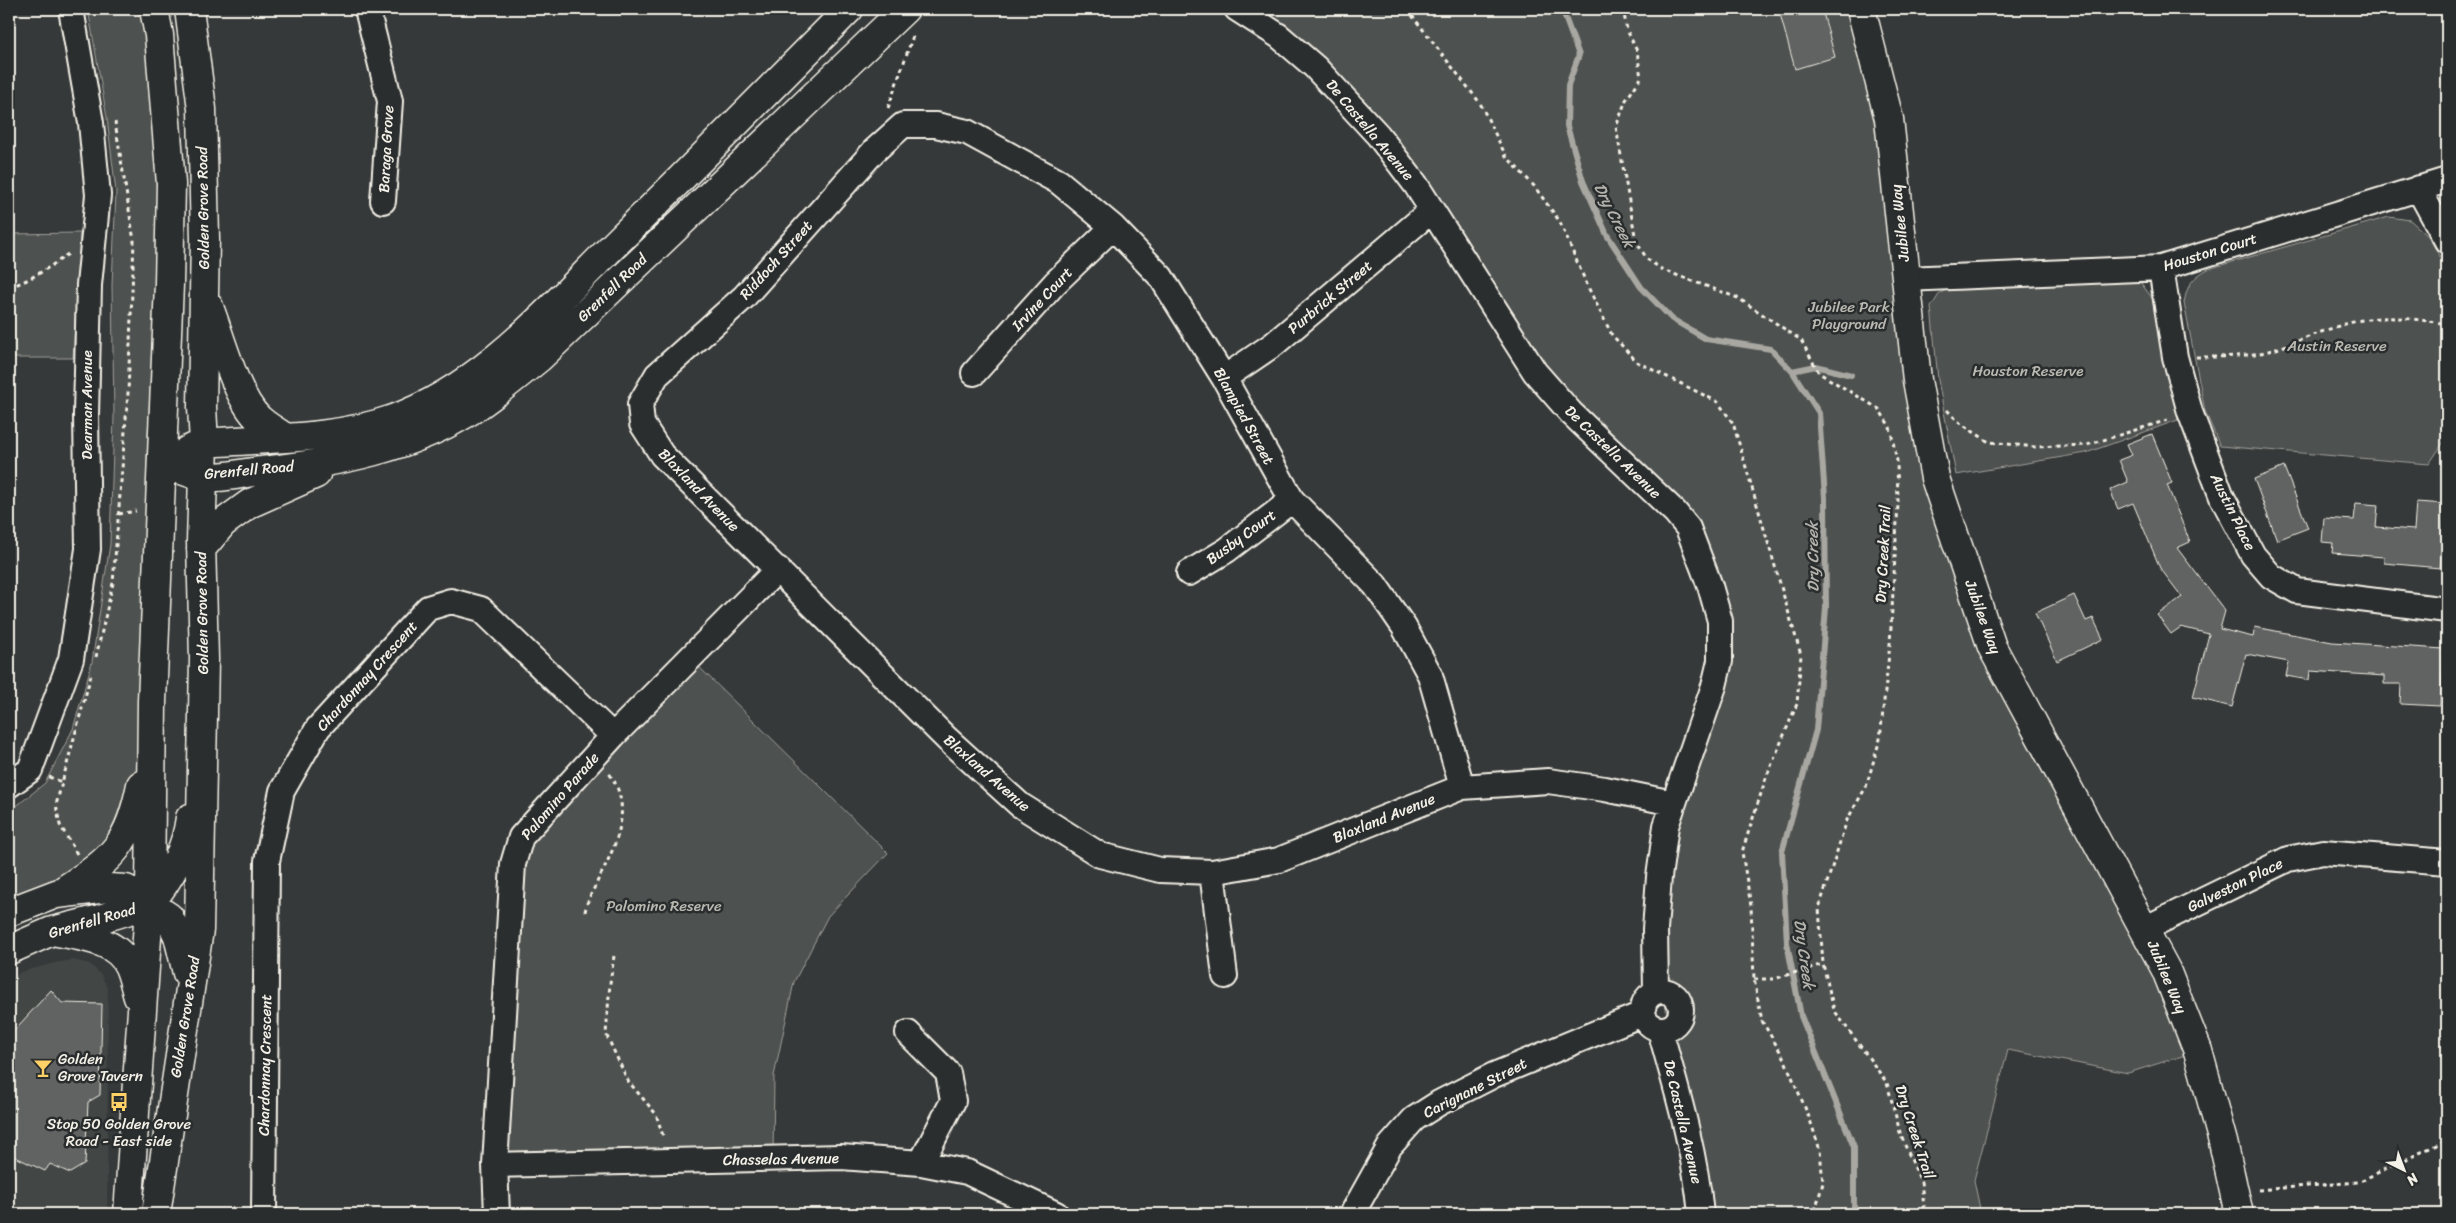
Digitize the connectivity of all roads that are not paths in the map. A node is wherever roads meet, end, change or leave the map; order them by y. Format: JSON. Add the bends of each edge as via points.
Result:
{"nodes":[{"id":1,"x":71,"y":9,"type":"edge"},
{"id":2,"x":154,"y":9,"type":"edge"},
{"id":3,"x":189,"y":9,"type":"edge"},
{"id":4,"x":367,"y":9,"type":"edge"},
{"id":5,"x":849,"y":9,"type":"edge"},
{"id":6,"x":905,"y":9,"type":"edge"},
{"id":7,"x":1237,"y":9,"type":"edge"},
{"id":8,"x":1861,"y":9,"type":"edge"},
{"id":9,"x":936,"y":126,"type":"joint"},
{"id":10,"x":2447,"y":180,"type":"edge"},
{"id":11,"x":2418,"y":188,"type":"junction"},
{"id":12,"x":383,"y":201,"type":"dead end"},
{"id":13,"x":1432,"y":210,"type":"junction"},
{"id":14,"x":1113,"y":228,"type":"junction"},
{"id":15,"x":2447,"y":241,"type":"edge"},
{"id":16,"x":2161,"y":268,"type":"junction"},
{"id":17,"x":1905,"y":279,"type":"junction"},
{"id":18,"x":204,"y":292,"type":"junction"},
{"id":19,"x":974,"y":373,"type":"dead end"},
{"id":20,"x":1224,"y":378,"type":"junction"},
{"id":21,"x":642,"y":424,"type":"joint"},
{"id":22,"x":284,"y":437,"type":"junction"},
{"id":23,"x":204,"y":443,"type":"junction"},
{"id":24,"x":361,"y":455,"type":"junction"},
{"id":25,"x":162,"y":462,"type":"junction"},
{"id":26,"x":203,"y":477,"type":"junction"},
{"id":27,"x":1292,"y":500,"type":"junction"},
{"id":28,"x":201,"y":550,"type":"junction"},
{"id":29,"x":778,"y":569,"type":"junction"},
{"id":30,"x":1189,"y":573,"type":"dead end"},
{"id":31,"x":2447,"y":610,"type":"edge"},
{"id":32,"x":202,"y":731,"type":"junction"},
{"id":33,"x":152,"y":734,"type":"junction"},
{"id":34,"x":613,"y":736,"type":"junction"},
{"id":35,"x":9,"y":785,"type":"edge"},
{"id":36,"x":1462,"y":787,"type":"junction"},
{"id":37,"x":1673,"y":803,"type":"junction"},
{"id":38,"x":2447,"y":862,"type":"edge"},
{"id":39,"x":1212,"y":872,"type":"junction"},
{"id":40,"x":56,"y":894,"type":"junction"},
{"id":41,"x":149,"y":904,"type":"junction"},
{"id":42,"x":9,"y":912,"type":"edge"},
{"id":43,"x":2146,"y":928,"type":"junction"},
{"id":44,"x":52,"y":931,"type":"junction"},
{"id":45,"x":9,"y":950,"type":"edge"},
{"id":46,"x":1225,"y":976,"type":"dead end"},
{"id":47,"x":190,"y":985,"type":"junction"},
{"id":48,"x":1656,"y":991,"type":"junction"},
{"id":49,"x":142,"y":1011,"type":"junction"},
{"id":50,"x":1642,"y":1014,"type":"junction"},
{"id":51,"x":1660,"y":1030,"type":"junction"},
{"id":52,"x":908,"y":1033,"type":"dead end"},
{"id":53,"x":920,"y":1163,"type":"junction"},
{"id":54,"x":495,"y":1165,"type":"junction"},
{"id":55,"x":2237,"y":1203,"type":"edge"},
{"id":56,"x":128,"y":1214,"type":"edge"},
{"id":57,"x":156,"y":1214,"type":"edge"},
{"id":58,"x":264,"y":1214,"type":"edge"},
{"id":59,"x":497,"y":1214,"type":"edge"},
{"id":60,"x":1056,"y":1214,"type":"edge"},
{"id":61,"x":1352,"y":1214,"type":"edge"},
{"id":62,"x":1701,"y":1214,"type":"edge"}],
"edges":[{"from":1,"to":35,"type":"street","name":"Dearman Avenue","via":[[91,123],[98,195],[89,285],[86,415],[88,550],[70,659],[30,770]]},
{"from":2,"to":25,"type":"main road","via":[[171,184]]},
{"from":3,"to":18,"type":"main road","name":"Golden Grove Road","via":[[202,109]]},
{"from":4,"to":12,"type":"street","name":"Baraga Grove","via":[[390,101]]},
{"from":5,"to":22,"type":"main road","name":"Grenfell Road","via":[[516,342],[474,374],[440,398],[356,431]]},
{"from":6,"to":24,"type":"main road","name":"Grenfell Road","via":[[506,386],[443,424]]},
{"from":7,"to":13,"type":"street","name":"De Castella Avenue","via":[[1278,36],[1341,93],[1385,143]]},
{"from":8,"to":17,"type":"main road","name":"Jubilee Way","via":[[1889,119]]},
{"from":9,"to":14,"type":"street","name":"Blampied Street","via":[[967,132],[1059,182]]},
{"from":9,"to":21,"type":"street","name":"Riddoch Street","via":[[903,125],[874,151],[744,297],[657,374],[640,404]]},
{"from":10,"to":11,"type":"street","name":"Houston Court"},
{"from":11,"to":15,"type":"street"},
{"from":11,"to":16,"type":"street","name":"Houston Court"},
{"from":13,"to":20,"type":"street","name":"Purbrick Street","via":[[1274,344]]},
{"from":13,"to":37,"type":"street","name":"De Castella Avenue","via":[[1534,372],[1571,413],[1675,512],[1688,528],[1697,549],[1720,621],[1720,661]]},
{"from":14,"to":19,"type":"street","name":"Irvine Court","via":[[1055,283]]},
{"from":14,"to":20,"type":"street","name":"Blampied Street","via":[[1161,277]]},
{"from":16,"to":17,"type":"street","name":"Houston Court"},
{"from":16,"to":31,"type":"street","name":"Austin Place","via":[[2175,357],[2190,412],[2222,497],[2253,555],[2271,576],[2297,592]]},
{"from":17,"to":43,"type":"main road","name":"Jubilee Way","via":[[1917,380],[1935,478],[1992,647]]},
{"from":18,"to":22,"type":"main road","via":[[246,401],[258,419]]},
{"from":18,"to":23,"type":"main road","name":"Golden Grove Road"},
{"from":20,"to":27,"type":"street","name":"Blampied Street"},
{"from":21,"to":29,"type":"street","name":"Blaxland Avenue","via":[[662,455]]},
{"from":22,"to":23,"type":"main road","name":"Grenfell Road"},
{"from":23,"to":25,"type":"main road","name":"Grenfell Road"},
{"from":23,"to":26,"type":"main road","name":"Golden Grove Road"},
{"from":24,"to":26,"type":"main road","name":"Grenfell Road","via":[[316,464]]},
{"from":24,"to":28,"type":"main road","via":[[249,504],[224,523]]},
{"from":25,"to":26,"type":"main road","name":"Grenfell Road"},
{"from":25,"to":33,"type":"main road"},
{"from":26,"to":28,"type":"main road","name":"Golden Grove Road"},
{"from":27,"to":30,"type":"street","name":"Busby Court","via":[[1227,550]]},
{"from":27,"to":36,"type":"street","name":"Blampied Street","via":[[1375,585],[1404,627],[1430,675]]},
{"from":28,"to":32,"type":"main road","name":"Golden Grove Road"},
{"from":29,"to":34,"type":"street","name":"Palomino Parade"},
{"from":29,"to":39,"type":"street","name":"Blaxland Avenue","via":[[947,739],[1020,805],[1100,855],[1160,870]]},
{"from":32,"to":41,"type":"main road","via":[[183,849],[160,892]]},
{"from":32,"to":47,"type":"main road","name":"Golden Grove Road","via":[[199,930]]},
{"from":33,"to":40,"type":"main road","via":[[135,814],[118,848],[93,872]]},
{"from":33,"to":41,"type":"main road"},
{"from":34,"to":54,"type":"street","name":"Palomino Parade","via":[[521,837],[513,864]]},
{"from":34,"to":58,"type":"street","name":"Chardonnay Crescent","via":[[481,610],[451,601],[428,608],[318,728],[282,791],[267,861]]},
{"from":36,"to":37,"type":"street","name":"Blaxland Avenue","via":[[1548,781]]},
{"from":36,"to":39,"type":"street","name":"Blaxland Avenue","via":[[1279,860]]},
{"from":37,"to":48,"type":"street","name":"De Castella Avenue","via":[[1666,826],[1659,876],[1655,929]]},
{"from":38,"to":43,"type":"street","name":"Galveston Place","via":[[2323,852],[2288,858]]},
{"from":39,"to":46,"type":"street"},
{"from":40,"to":41,"type":"main road","name":"Grenfell Road","via":[[126,889]]},
{"from":40,"to":42,"type":"main road","name":"Grenfell Road"},
{"from":41,"to":44,"type":"main road","name":"Grenfell Road"},
{"from":41,"to":47,"type":"main road","via":[[169,917],[178,936]]},
{"from":41,"to":49,"type":"main road"},
{"from":43,"to":55,"type":"main road","name":"Jubilee Way","via":[[2198,1051]]},
{"from":44,"to":45,"type":"main road","name":"Grenfell Road"},
{"from":44,"to":49,"type":"main road","via":[[114,948],[129,966]]},
{"from":47,"to":57,"type":"main road","name":"Golden Grove Road"},
{"from":48,"to":50,"type":"street","via":[[1643,1004]]},
{"from":48,"to":51,"type":"street","via":[[1663,990],[1676,997],[1681,1012],[1675,1025]]},
{"from":49,"to":56,"type":"main road"},
{"from":50,"to":51,"type":"street","via":[[1647,1024]]},
{"from":50,"to":61,"type":"street","name":"Carignane Street","via":[[1494,1075],[1414,1119],[1390,1146]]},
{"from":51,"to":62,"type":"street","name":"De Castella Avenue","via":[[1688,1129]]},
{"from":52,"to":53,"type":"street","via":[[948,1073],[953,1101]]},
{"from":53,"to":54,"type":"street","name":"Chasselas Avenue","via":[[841,1157]]},
{"from":53,"to":60,"type":"street","name":"Chasselas Avenue","via":[[967,1172]]},
{"from":54,"to":59,"type":"street","name":"Palomino Parade"}]}
